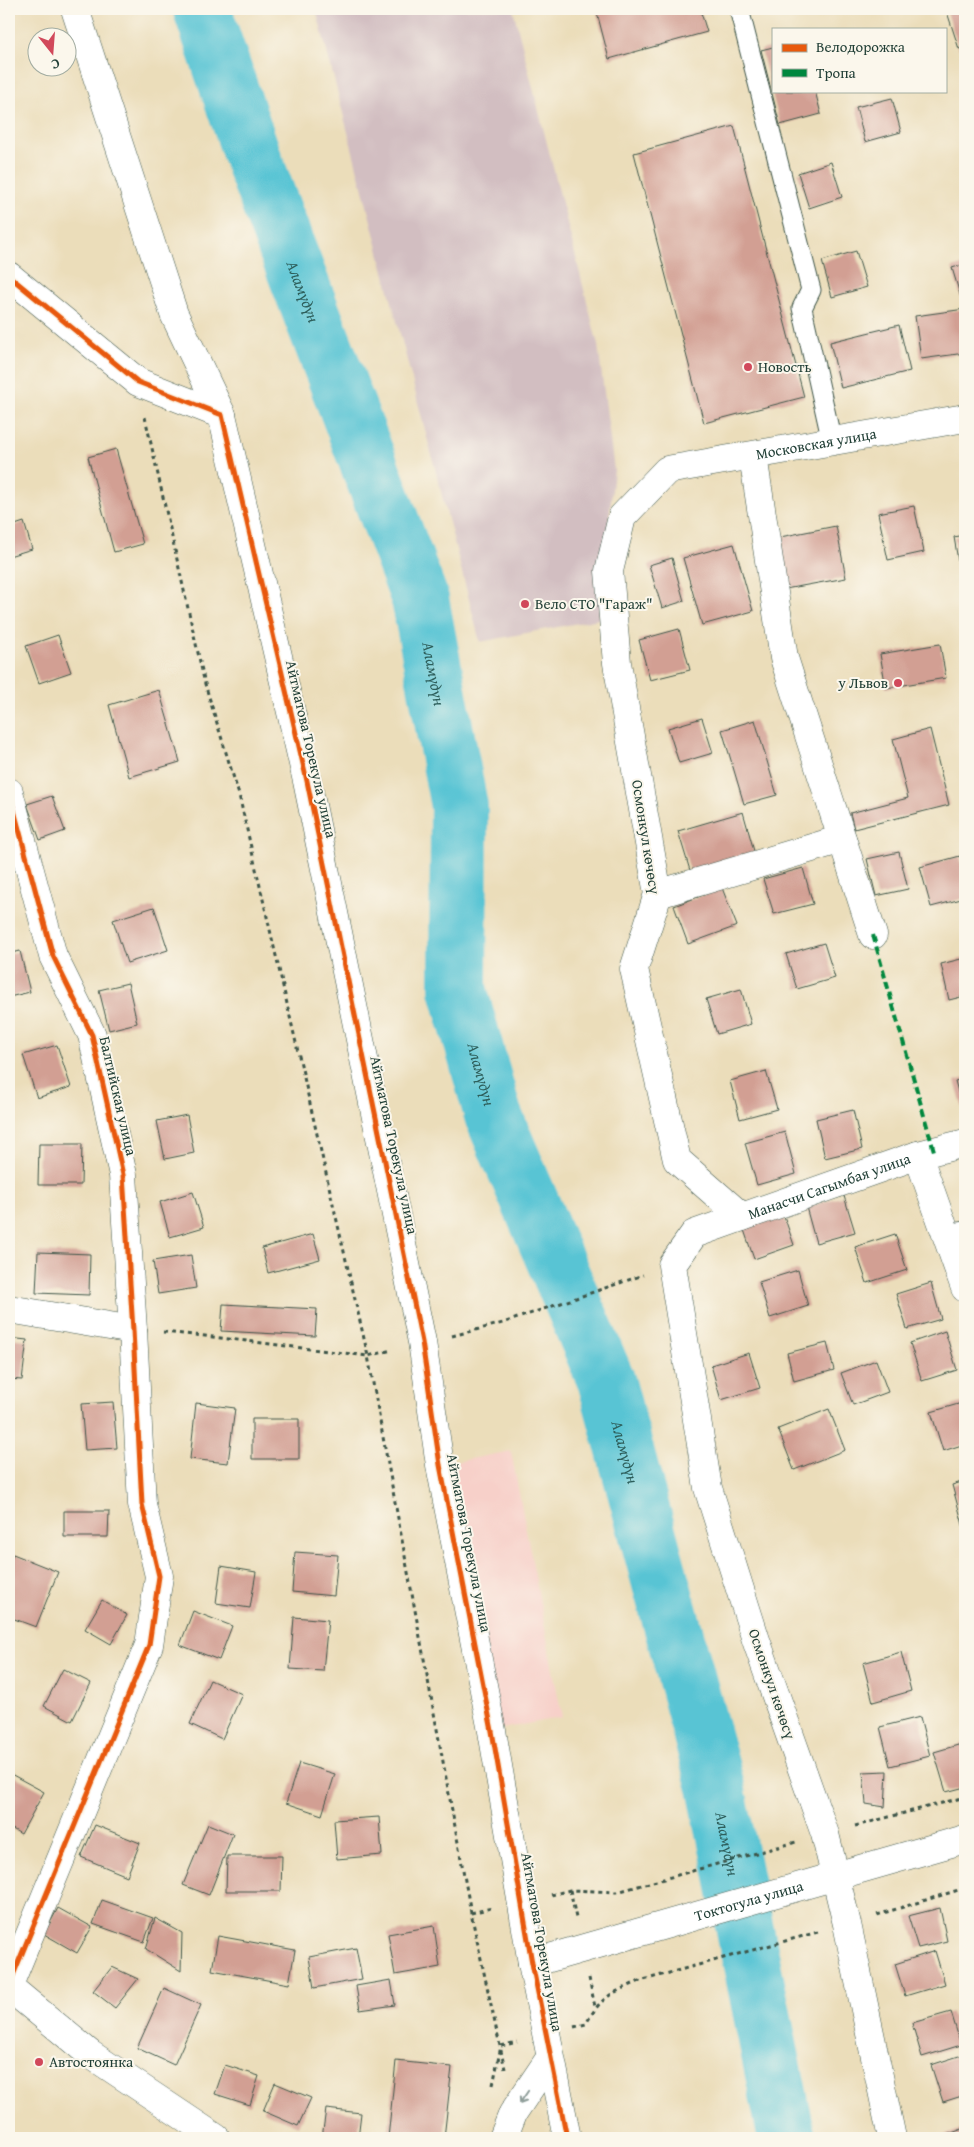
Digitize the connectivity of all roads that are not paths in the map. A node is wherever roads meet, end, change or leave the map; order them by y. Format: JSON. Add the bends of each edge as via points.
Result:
{"nodes":[{"id":1,"x":74,"y":9,"type":"edge"},
{"id":2,"x":739,"y":9,"type":"edge"},
{"id":3,"x":9,"y":276,"type":"edge"},
{"id":4,"x":222,"y":414,"type":"junction"},
{"id":5,"x":965,"y":418,"type":"edge"},
{"id":6,"x":832,"y":442,"type":"junction"},
{"id":7,"x":753,"y":456,"type":"junction"},
{"id":8,"x":667,"y":470,"type":"joint"},
{"id":9,"x":9,"y":792,"type":"edge"},
{"id":10,"x":842,"y":839,"type":"junction"},
{"id":11,"x":658,"y":894,"type":"junction"},
{"id":12,"x":873,"y":935,"type":"dead end"},
{"id":13,"x":965,"y":1143,"type":"edge"},
{"id":14,"x":918,"y":1155,"type":"junction"},
{"id":15,"x":742,"y":1217,"type":"junction"},
{"id":16,"x":955,"y":1232,"type":"edge"},
{"id":17,"x":694,"y":1234,"type":"joint"},
{"id":18,"x":965,"y":1288,"type":"edge"},
{"id":19,"x":9,"y":1309,"type":"edge"},
{"id":20,"x":134,"y":1330,"type":"junction"},
{"id":21,"x":965,"y":1839,"type":"edge"},
{"id":22,"x":831,"y":1877,"type":"junction"},
{"id":23,"x":532,"y":1963,"type":"junction"},
{"id":24,"x":9,"y":1986,"type":"edge"},
{"id":25,"x":550,"y":2058,"type":"junction"},
{"id":26,"x":216,"y":2138,"type":"edge"},
{"id":27,"x":503,"y":2138,"type":"edge"},
{"id":28,"x":567,"y":2138,"type":"edge"},
{"id":29,"x":892,"y":2138,"type":"edge"}],
"edges":[{"from":1,"to":4,"type":"street","name":"Айтматова Торекула улица","via":[[174,314]]},
{"from":2,"to":6,"type":"lane","via":[[811,290],[802,308]]},
{"from":3,"to":4,"type":"street","via":[[138,382]]},
{"from":4,"to":23,"type":"street","name":"Айтматова Торекула улица","via":[[307,781],[422,1342],[440,1465],[492,1731]]},
{"from":5,"to":6,"type":"street","name":"Московская улица"},
{"from":6,"to":7,"type":"street","name":"Московская улица"},
{"from":7,"to":8,"type":"street","name":"Московская улица"},
{"from":7,"to":10,"type":"street","via":[[784,658]]},
{"from":8,"to":11,"type":"street","name":"Осмонкул көчөсү","via":[[622,517],[609,571],[617,663]]},
{"from":9,"to":20,"type":"street","name":"Балтийская улица","via":[[53,956],[92,1035],[123,1176]]},
{"from":10,"to":11,"type":"street"},
{"from":10,"to":12,"type":"street"},
{"from":11,"to":15,"type":"street","name":"Осмонкул көчөсү","via":[[634,969],[677,1160]]},
{"from":13,"to":14,"type":"street","name":"Манасчи Сагымбая улица"},
{"from":14,"to":15,"type":"street","name":"Манасчи Сагымбая улица"},
{"from":14,"to":16,"type":"street"},
{"from":15,"to":17,"type":"street","name":"Манасчи Сагымбая улица"},
{"from":16,"to":18,"type":"street"},
{"from":17,"to":22,"type":"street","name":"Осмонкул көчөсү","via":[[672,1265],[708,1488],[756,1640],[824,1835]]},
{"from":19,"to":20,"type":"street"},
{"from":20,"to":24,"type":"street","name":"Балтийская улица","via":[[142,1504],[159,1576],[149,1645]]},
{"from":21,"to":22,"type":"street","name":"Токтогула улица"},
{"from":22,"to":23,"type":"street","name":"Токтогула улица"},
{"from":22,"to":29,"type":"street","name":"Осмонкул көчөсү","via":[[846,1925]]},
{"from":23,"to":25,"type":"street","name":"Айтматова Торекула улица"},
{"from":24,"to":26,"type":"street","via":[[90,2054]]},
{"from":25,"to":27,"type":"street","one_way":true,"via":[[513,2113]]},
{"from":25,"to":28,"type":"street","name":"Айтматова Торекула улица"}]}
